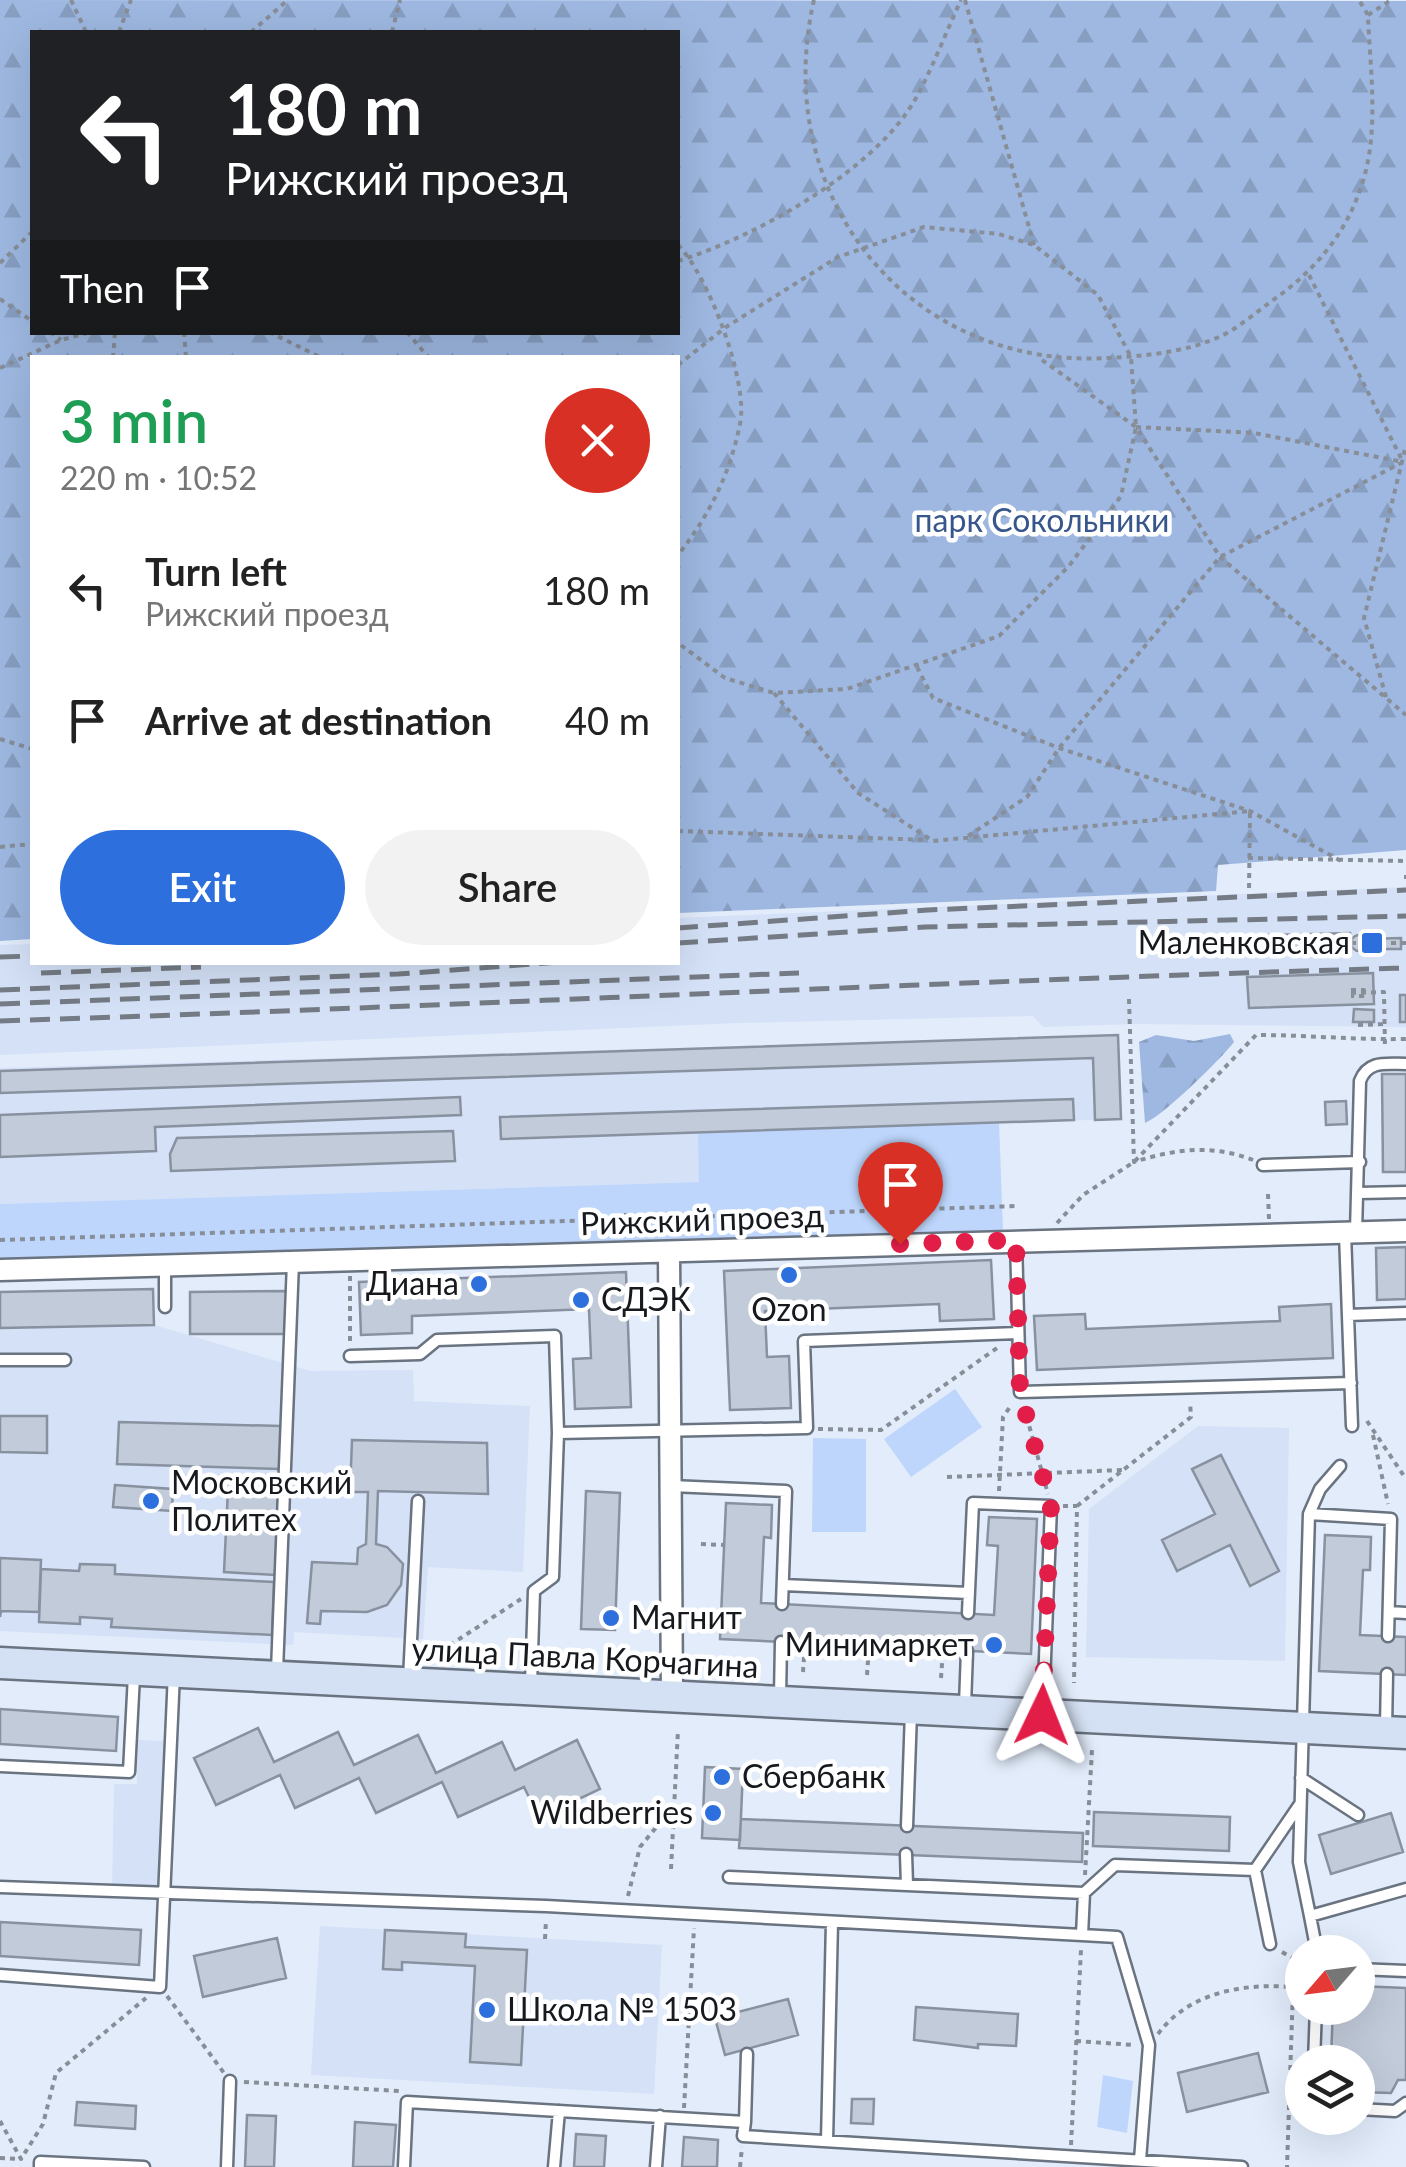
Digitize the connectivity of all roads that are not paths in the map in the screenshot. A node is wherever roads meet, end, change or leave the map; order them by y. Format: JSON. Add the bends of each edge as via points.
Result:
{"nodes":[{"id":1,"x":1406,"y":1064,"type":"edge"},
{"id":2,"x":1360,"y":1162,"type":"junction"},
{"id":3,"x":1263,"y":1164,"type":"road end"},
{"id":4,"x":1406,"y":1192,"type":"edge"},
{"id":5,"x":1359,"y":1193,"type":"junction"},
{"id":6,"x":1406,"y":1230,"type":"edge"},
{"id":7,"x":1350,"y":1232,"type":"junction"},
{"id":8,"x":1016,"y":1240,"type":"junction"},
{"id":9,"x":669,"y":1252,"type":"junction"},
{"id":10,"x":293,"y":1262,"type":"junction"},
{"id":11,"x":165,"y":1266,"type":"junction"},
{"id":12,"x":0,"y":1270,"type":"edge"},
{"id":13,"x":165,"y":1307,"type":"dead end"},
{"id":14,"x":1406,"y":1314,"type":"edge"},
{"id":15,"x":1348,"y":1315,"type":"junction"},
{"id":16,"x":1018,"y":1333,"type":"junction"},
{"id":17,"x":350,"y":1356,"type":"road end"},
{"id":18,"x":0,"y":1360,"type":"edge"},
{"id":19,"x":64,"y":1360,"type":"dead end"},
{"id":20,"x":1350,"y":1383,"type":"junction"},
{"id":21,"x":1352,"y":1426,"type":"dead end"},
{"id":22,"x":670,"y":1432,"type":"junction"},
{"id":23,"x":558,"y":1434,"type":"junction"},
{"id":24,"x":1340,"y":1466,"type":"dead end"},
{"id":25,"x":670,"y":1486,"type":"junction"},
{"id":26,"x":418,"y":1500,"type":"dead end"},
{"id":27,"x":1308,"y":1514,"type":"junction"},
{"id":28,"x":782,"y":1585,"type":"junction"},
{"id":29,"x":969,"y":1593,"type":"junction"},
{"id":30,"x":782,"y":1604,"type":"dead end"},
{"id":31,"x":1389,"y":1612,"type":"junction"},
{"id":32,"x":968,"y":1613,"type":"dead end"},
{"id":33,"x":1406,"y":1613,"type":"edge"},
{"id":34,"x":1388,"y":1636,"type":"dead end"},
{"id":35,"x":782,"y":1642,"type":"dead end"},
{"id":36,"x":967,"y":1651,"type":"dead end"},
{"id":37,"x":0,"y":1663,"type":"edge"},
{"id":38,"x":135,"y":1670,"type":"junction"},
{"id":39,"x":174,"y":1672,"type":"junction"},
{"id":40,"x":1387,"y":1674,"type":"dead end"},
{"id":41,"x":277,"y":1678,"type":"junction"},
{"id":42,"x":408,"y":1684,"type":"junction"},
{"id":43,"x":530,"y":1690,"type":"junction"},
{"id":44,"x":672,"y":1697,"type":"junction"},
{"id":45,"x":780,"y":1702,"type":"junction"},
{"id":46,"x":912,"y":1708,"type":"junction"},
{"id":47,"x":964,"y":1712,"type":"junction"},
{"id":48,"x":1042,"y":1715,"type":"junction"},
{"id":49,"x":1302,"y":1728,"type":"junction"},
{"id":50,"x":1396,"y":1733,"type":"edge"},
{"id":51,"x":0,"y":1766,"type":"edge"},
{"id":52,"x":1301,"y":1778,"type":"junction"},
{"id":53,"x":1300,"y":1804,"type":"junction"},
{"id":54,"x":1358,"y":1815,"type":"dead end"},
{"id":55,"x":907,"y":1826,"type":"dead end"},
{"id":56,"x":906,"y":1854,"type":"dead end"},
{"id":57,"x":1255,"y":1870,"type":"junction"},
{"id":58,"x":729,"y":1877,"type":"dead end"},
{"id":59,"x":906,"y":1885,"type":"junction"},
{"id":60,"x":0,"y":1887,"type":"edge"},
{"id":61,"x":1406,"y":1888,"type":"edge"},
{"id":62,"x":1084,"y":1893,"type":"junction"},
{"id":63,"x":164,"y":1896,"type":"junction"},
{"id":64,"x":1310,"y":1916,"type":"junction"},
{"id":65,"x":832,"y":1922,"type":"junction"},
{"id":66,"x":1082,"y":1935,"type":"junction"},
{"id":67,"x":1314,"y":1935,"type":"edge"},
{"id":68,"x":1270,"y":1944,"type":"road end"},
{"id":69,"x":1375,"y":1969,"type":"edge"},
{"id":70,"x":1406,"y":1970,"type":"edge"},
{"id":71,"x":0,"y":1976,"type":"edge"},
{"id":72,"x":747,"y":2054,"type":"dead end"},
{"id":73,"x":230,"y":2081,"type":"road end"},
{"id":74,"x":1406,"y":2103,"type":"edge"},
{"id":75,"x":1375,"y":2109,"type":"edge"},
{"id":76,"x":559,"y":2111,"type":"junction"},
{"id":77,"x":660,"y":2116,"type":"junction"},
{"id":78,"x":744,"y":2122,"type":"junction"},
{"id":79,"x":826,"y":2141,"type":"junction"},
{"id":80,"x":1140,"y":2160,"type":"junction"},
{"id":81,"x":1070,"y":2161,"type":"edge"},
{"id":82,"x":40,"y":2164,"type":"edge"},
{"id":83,"x":1214,"y":2166,"type":"edge"},
{"id":84,"x":144,"y":2167,"type":"edge"},
{"id":85,"x":226,"y":2167,"type":"edge"},
{"id":86,"x":404,"y":2167,"type":"edge"},
{"id":87,"x":554,"y":2167,"type":"edge"},
{"id":88,"x":656,"y":2167,"type":"edge"},
{"id":89,"x":1242,"y":2167,"type":"edge"}],
"edges":[{"from":1,"to":2,"type":"lane","via":[[1364,1070]]},
{"from":2,"to":3,"type":"lane"},
{"from":2,"to":5,"type":"lane"},
{"from":4,"to":5,"type":"lane"},
{"from":5,"to":7,"type":"lane"},
{"from":6,"to":7,"type":"street","name":"Рижский проезд"},
{"from":7,"to":8,"type":"street","name":"Рижский проезд"},
{"from":7,"to":15,"type":"lane"},
{"from":8,"to":9,"type":"street","name":"Рижский проезд"},
{"from":8,"to":16,"type":"lane"},
{"from":9,"to":10,"type":"street","name":"Рижский проезд"},
{"from":9,"to":22,"type":"street"},
{"from":10,"to":11,"type":"street","name":"Рижский проезд"},
{"from":10,"to":41,"type":"lane"},
{"from":11,"to":12,"type":"street","name":"Рижский проезд"},
{"from":11,"to":13,"type":"lane"},
{"from":14,"to":15,"type":"lane"},
{"from":15,"to":20,"type":"lane"},
{"from":16,"to":20,"type":"lane","via":[[1020,1392]]},
{"from":16,"to":22,"type":"lane","via":[[804,1341],[807,1428]]},
{"from":17,"to":23,"type":"lane","via":[[420,1354],[436,1340],[555,1336]]},
{"from":18,"to":19,"type":"lane"},
{"from":20,"to":21,"type":"lane"},
{"from":22,"to":23,"type":"lane"},
{"from":22,"to":25,"type":"street"},
{"from":23,"to":43,"type":"lane","via":[[553,1577],[534,1592]]},
{"from":24,"to":27,"type":"lane"},
{"from":25,"to":28,"type":"lane","via":[[786,1491]]},
{"from":25,"to":44,"type":"street"},
{"from":26,"to":42,"type":"lane"},
{"from":27,"to":31,"type":"lane","via":[[1391,1519]]},
{"from":27,"to":49,"type":"lane"},
{"from":28,"to":29,"type":"lane"},
{"from":28,"to":30,"type":"lane"},
{"from":29,"to":32,"type":"lane"},
{"from":29,"to":48,"type":"lane","via":[[972,1503],[1051,1506]]},
{"from":31,"to":33,"type":"lane"},
{"from":31,"to":34,"type":"lane"},
{"from":35,"to":45,"type":"lane"},
{"from":36,"to":47,"type":"lane"},
{"from":37,"to":38,"type":"street","name":"улица Павла Корчагина"},
{"from":38,"to":39,"type":"street","name":"улица Павла Корчагина"},
{"from":38,"to":51,"type":"lane","via":[[129,1772]]},
{"from":39,"to":41,"type":"street","name":"улица Павла Корчагина"},
{"from":39,"to":63,"type":"lane"},
{"from":40,"to":50,"type":"lane"},
{"from":41,"to":42,"type":"street","name":"улица Павла Корчагина"},
{"from":42,"to":43,"type":"street","name":"улица Павла Корчагина"},
{"from":43,"to":44,"type":"street","name":"улица Павла Корчагина"},
{"from":44,"to":45,"type":"street","name":"улица Павла Корчагина"},
{"from":45,"to":46,"type":"street","name":"улица Павла Корчагина"},
{"from":46,"to":47,"type":"street","name":"улица Павла Корчагина"},
{"from":46,"to":55,"type":"lane"},
{"from":47,"to":48,"type":"street","name":"улица Павла Корчагина"},
{"from":48,"to":49,"type":"street","name":"улица Павла Корчагина"},
{"from":49,"to":50,"type":"street","name":"улица Павла Корчагина"},
{"from":49,"to":52,"type":"lane"},
{"from":52,"to":53,"type":"lane"},
{"from":52,"to":54,"type":"lane"},
{"from":53,"to":57,"type":"lane"},
{"from":53,"to":64,"type":"lane","via":[[1299,1862]]},
{"from":56,"to":59,"type":"lane"},
{"from":57,"to":62,"type":"lane","via":[[1115,1865]]},
{"from":57,"to":68,"type":"lane"},
{"from":58,"to":59,"type":"lane"},
{"from":59,"to":62,"type":"lane"},
{"from":60,"to":63,"type":"lane"},
{"from":61,"to":64,"type":"lane"},
{"from":62,"to":66,"type":"lane"},
{"from":63,"to":65,"type":"lane"},
{"from":63,"to":71,"type":"lane","via":[[160,1987]]},
{"from":64,"to":67,"type":"lane"},
{"from":65,"to":66,"type":"lane"},
{"from":65,"to":79,"type":"lane"},
{"from":66,"to":80,"type":"lane","via":[[1117,1938],[1149,2046]]},
{"from":69,"to":70,"type":"lane"},
{"from":72,"to":78,"type":"lane"},
{"from":73,"to":85,"type":"lane"},
{"from":74,"to":75,"type":"lane"},
{"from":76,"to":77,"type":"lane"},
{"from":76,"to":86,"type":"lane","via":[[407,2102]]},
{"from":76,"to":87,"type":"lane"},
{"from":77,"to":78,"type":"lane"},
{"from":77,"to":88,"type":"lane"},
{"from":78,"to":79,"type":"lane","via":[[743,2136]]},
{"from":79,"to":81,"type":"lane"},
{"from":80,"to":81,"type":"lane"},
{"from":80,"to":83,"type":"lane"},
{"from":82,"to":84,"type":"lane"},
{"from":83,"to":89,"type":"lane"}]}
